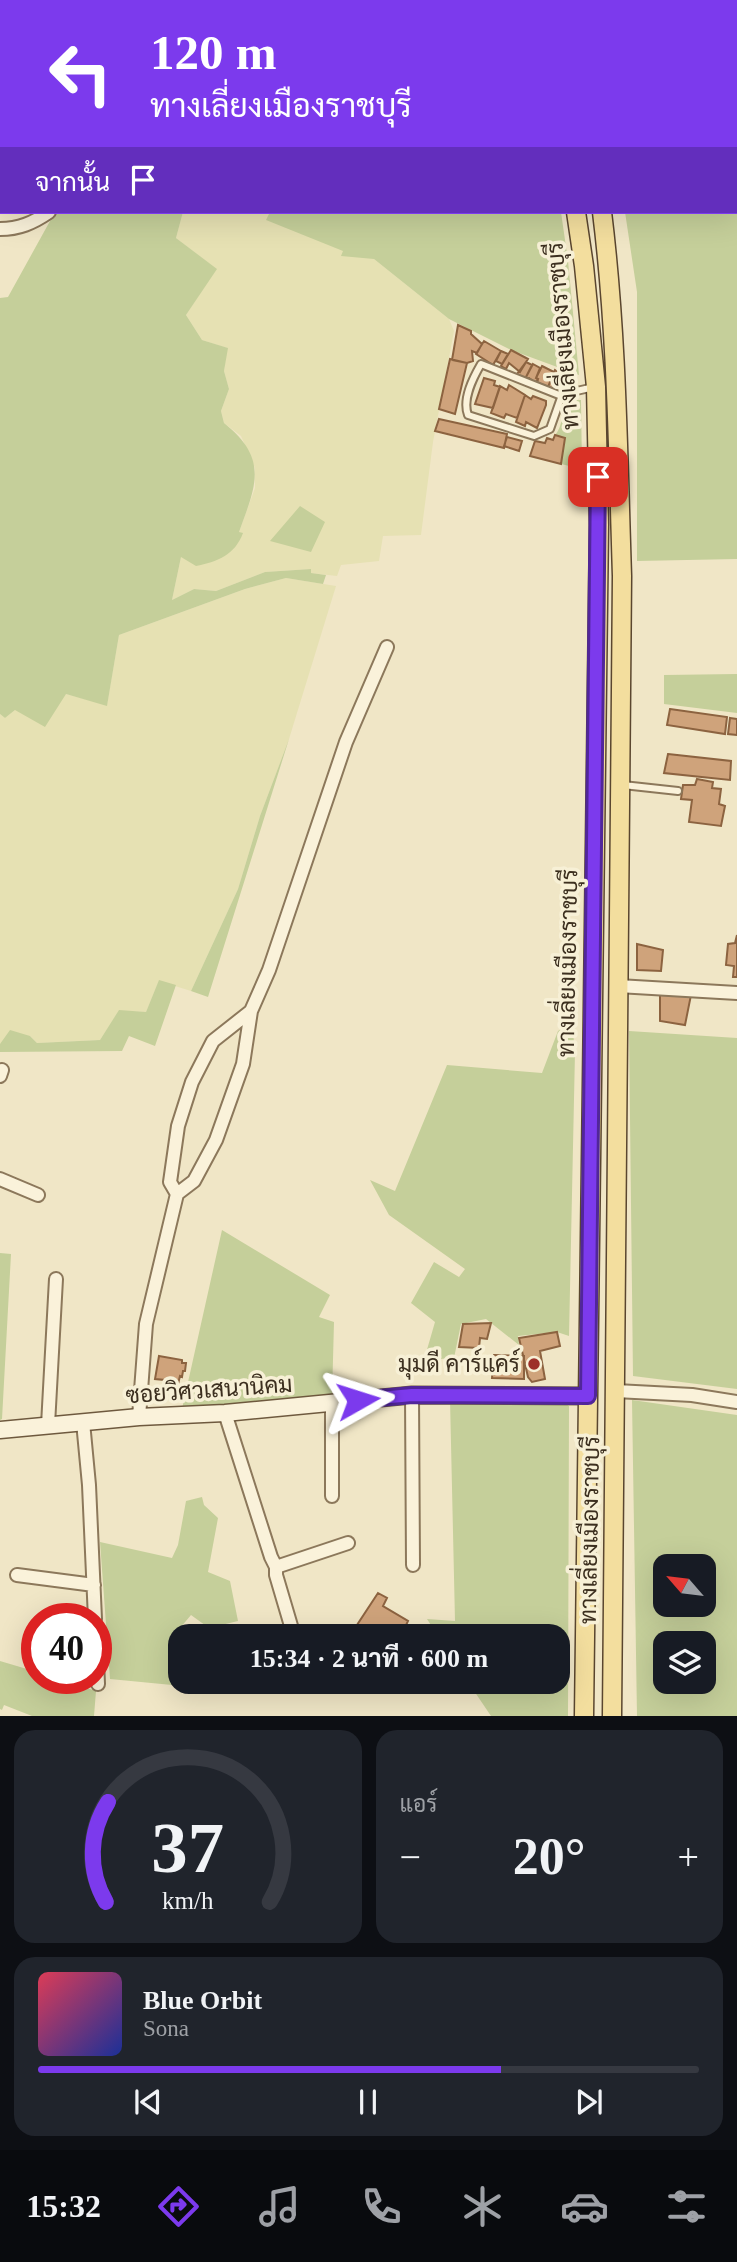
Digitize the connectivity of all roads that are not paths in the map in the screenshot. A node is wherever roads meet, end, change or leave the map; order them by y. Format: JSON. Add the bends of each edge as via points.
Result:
{"nodes":[{"id":1,"x":46,"y":214,"type":"edge"},
{"id":2,"x":576,"y":214,"type":"edge"},
{"id":3,"x":602,"y":214,"type":"edge"},
{"id":4,"x":0,"y":229,"type":"edge"},
{"id":5,"x":596,"y":387,"type":"junction"},
{"id":6,"x":562,"y":395,"type":"junction"},
{"id":7,"x":621,"y":524,"type":"junction"},
{"id":8,"x":599,"y":525,"type":"junction"},
{"id":9,"x":387,"y":648,"type":"dead end"},
{"id":10,"x":621,"y":785,"type":"junction"},
{"id":11,"x":678,"y":791,"type":"dead end"},
{"id":12,"x":618,"y":986,"type":"junction"},
{"id":13,"x":737,"y":993,"type":"edge"},
{"id":14,"x":251,"y":1011,"type":"junction"},
{"id":15,"x":0,"y":1179,"type":"edge"},
{"id":16,"x":177,"y":1194,"type":"junction"},
{"id":17,"x":38,"y":1195,"type":"dead end"},
{"id":18,"x":56,"y":1279,"type":"dead end"},
{"id":19,"x":616,"y":1391,"type":"junction"},
{"id":20,"x":412,"y":1395,"type":"junction"},
{"id":21,"x":588,"y":1396,"type":"junction"},
{"id":22,"x":737,"y":1402,"type":"edge"},
{"id":23,"x":332,"y":1403,"type":"junction"},
{"id":24,"x":225,"y":1413,"type":"junction"},
{"id":25,"x":139,"y":1417,"type":"junction"},
{"id":26,"x":83,"y":1422,"type":"junction"},
{"id":27,"x":48,"y":1425,"type":"junction"},
{"id":28,"x":0,"y":1430,"type":"edge"},
{"id":29,"x":332,"y":1496,"type":"dead end"},
{"id":30,"x":348,"y":1543,"type":"dead end"},
{"id":31,"x":413,"y":1565,"type":"dead end"},
{"id":32,"x":276,"y":1567,"type":"junction"},
{"id":33,"x":16,"y":1575,"type":"dead end"},
{"id":34,"x":94,"y":1584,"type":"junction"},
{"id":35,"x":95,"y":1603,"type":"edge"},
{"id":36,"x":290,"y":1624,"type":"edge"},
{"id":37,"x":584,"y":1716,"type":"edge"},
{"id":38,"x":612,"y":1716,"type":"edge"}],
"edges":[{"from":1,"to":4,"type":"street","via":[[15,229]]},
{"from":2,"to":5,"type":"main road","name":"ทางเลี่ยงเมืองราชบุรี"},
{"from":3,"to":7,"type":"main road","name":"ทางเลี่ยงเมืองราชบุรี","via":[[610,274]]},
{"from":5,"to":6,"type":"lane"},
{"from":5,"to":8,"type":"main road","name":"ทางเลี่ยงเมืองราชบุรี"},
{"from":6,"to":6,"type":"lane","via":[[481,364],[465,407],[468,415],[534,436],[550,429]]},
{"from":7,"to":8,"type":"main road"},
{"from":7,"to":10,"type":"main road","name":"ทางเลี่ยงเมืองราชบุรี"},
{"from":8,"to":21,"type":"main road","name":"ทางเลี่ยงเมืองราชบุรี"},
{"from":9,"to":14,"type":"street","via":[[346,742]]},
{"from":10,"to":11,"type":"lane"},
{"from":10,"to":12,"type":"main road","name":"ทางเลี่ยงเมืองราชบุรี"},
{"from":12,"to":13,"type":"street"},
{"from":12,"to":19,"type":"main road","name":"ทางเลี่ยงเมืองราชบุรี"},
{"from":14,"to":16,"type":"street","via":[[243,1064],[216,1140],[194,1181]]},
{"from":14,"to":16,"type":"street","via":[[213,1041],[192,1082],[177,1126],[170,1182]]},
{"from":15,"to":17,"type":"street"},
{"from":16,"to":25,"type":"street","via":[[146,1325]]},
{"from":18,"to":27,"type":"street"},
{"from":19,"to":22,"type":"street"},
{"from":19,"to":38,"type":"main road","name":"ทางเลี่ยงเมืองราชบุรี"},
{"from":20,"to":21,"type":"street","name":"ซอยวิศวเสนานิคม"},
{"from":20,"to":23,"type":"street","name":"ซอยวิศวเสนานิคม"},
{"from":20,"to":31,"type":"street"},
{"from":21,"to":37,"type":"main road","name":"ทางเลี่ยงเมืองราชบุรี"},
{"from":23,"to":24,"type":"street","name":"ซอยวิศวเสนานิคม"},
{"from":23,"to":29,"type":"street"},
{"from":24,"to":25,"type":"street","name":"ซอยวิศวเสนานิคม"},
{"from":24,"to":32,"type":"street"},
{"from":25,"to":26,"type":"street","name":"ซอยวิศวเสนานิคม"},
{"from":26,"to":27,"type":"street","name":"ซอยวิศวเสนานิคม"},
{"from":26,"to":34,"type":"street"},
{"from":27,"to":28,"type":"street","name":"ซอยวิศวเสนานิคม"},
{"from":30,"to":32,"type":"street"},
{"from":32,"to":36,"type":"street"},
{"from":33,"to":34,"type":"street"},
{"from":34,"to":35,"type":"street"}]}
